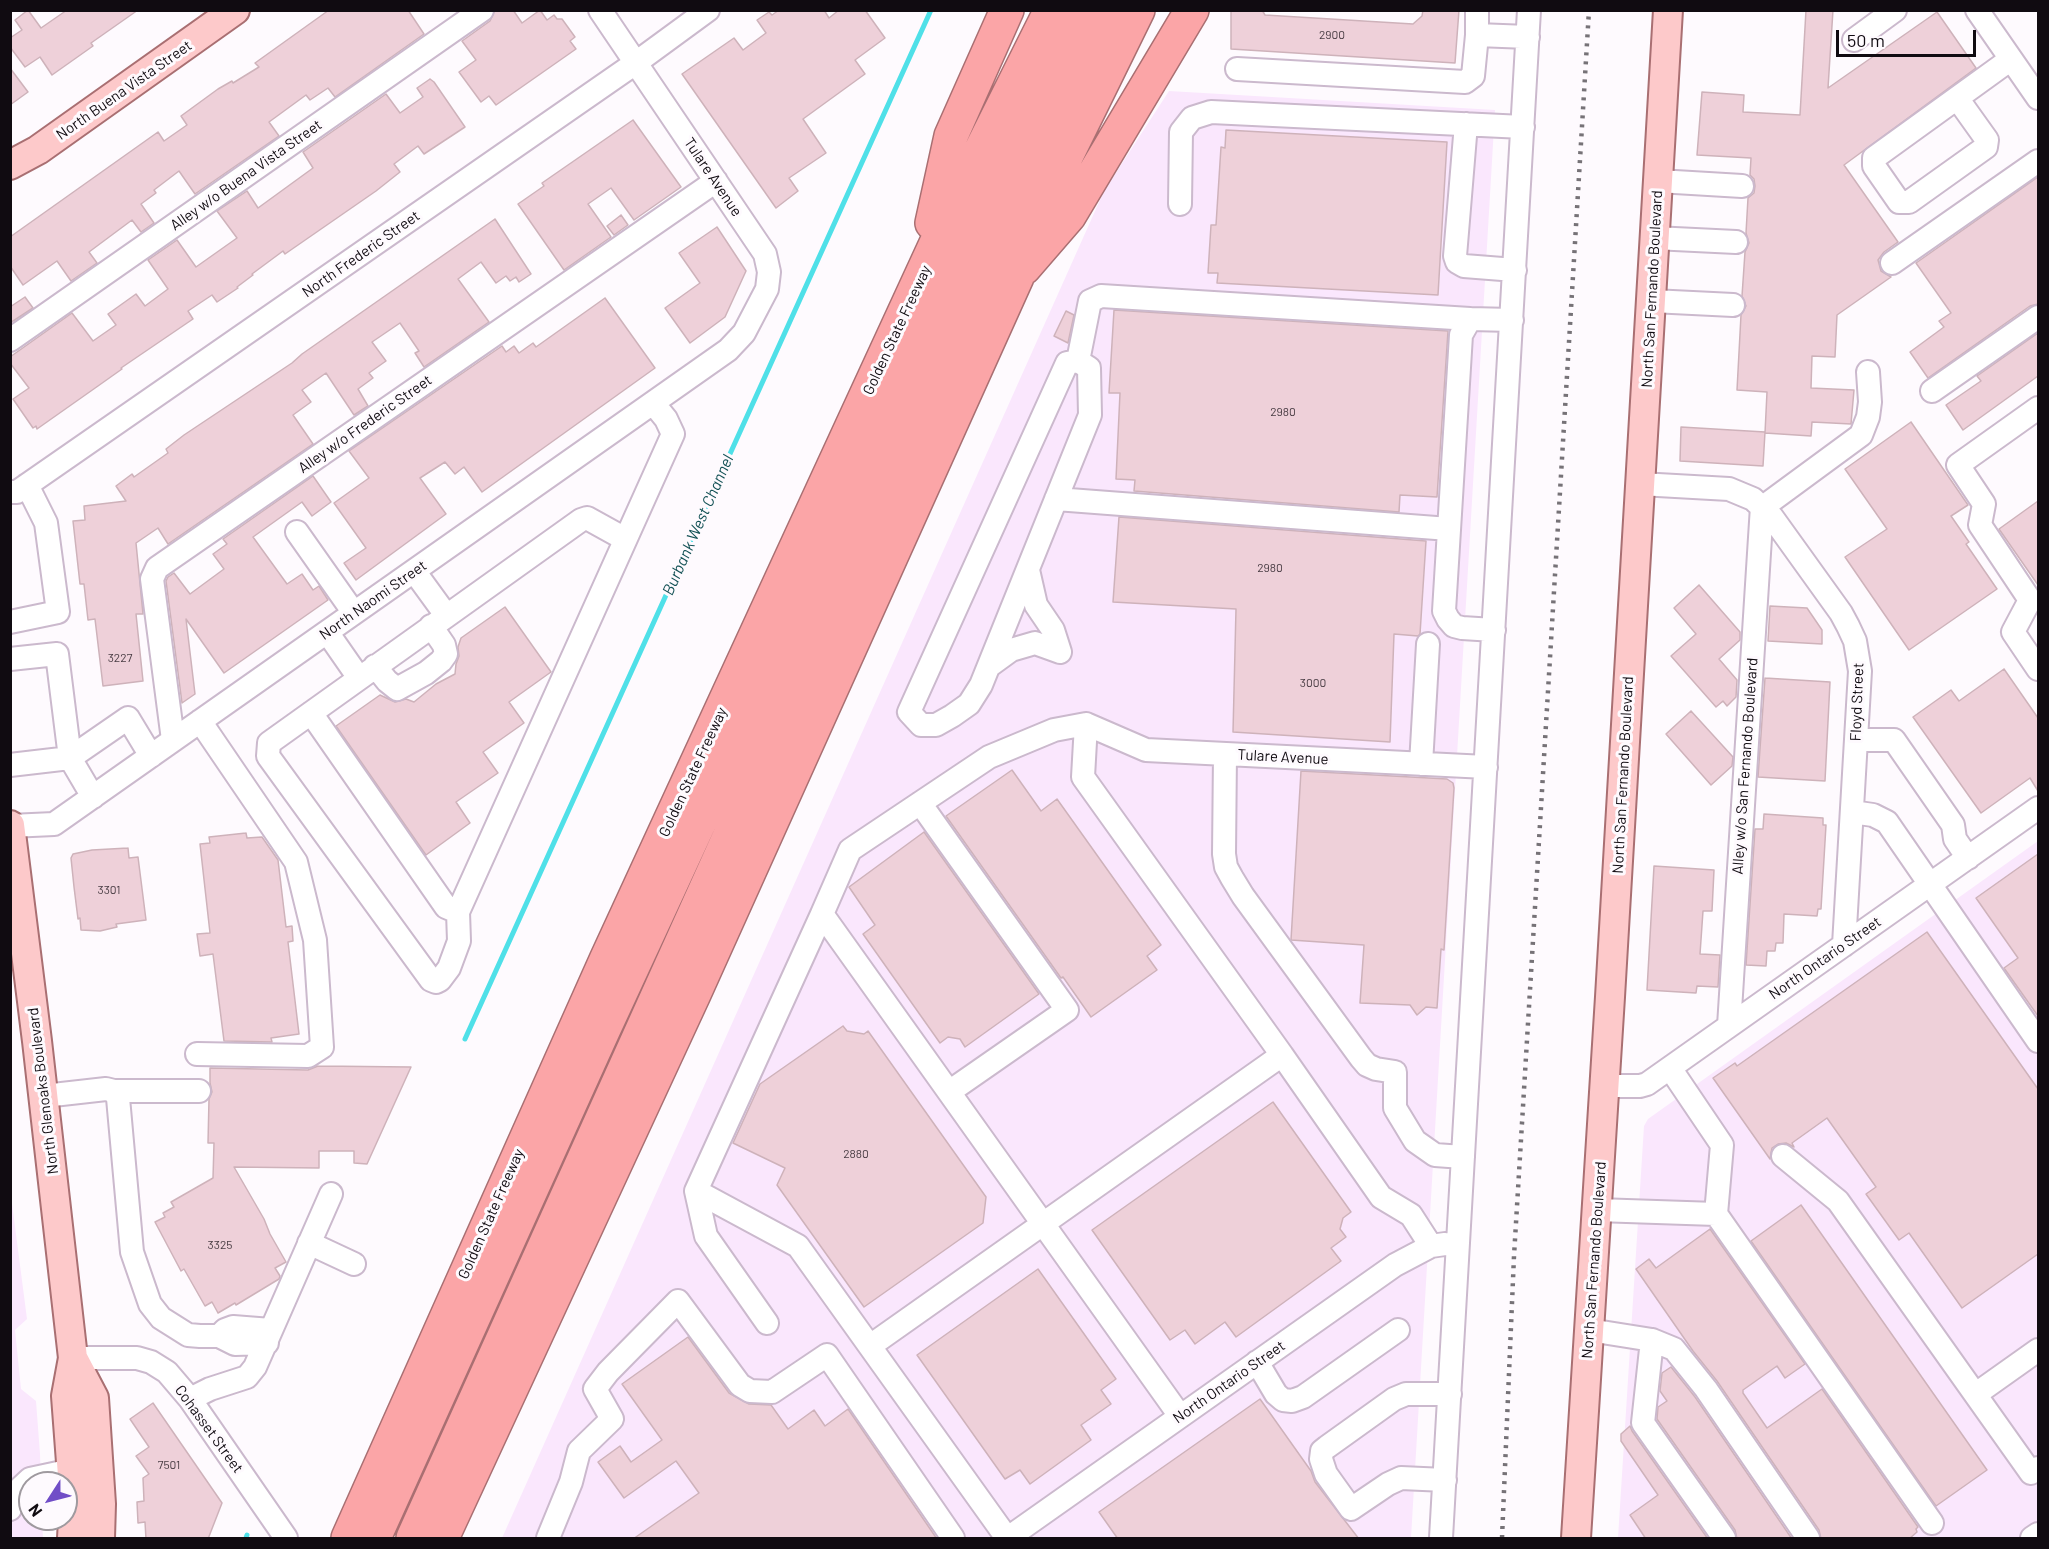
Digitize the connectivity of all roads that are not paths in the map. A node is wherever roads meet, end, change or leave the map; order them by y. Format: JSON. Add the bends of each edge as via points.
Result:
{"nodes":[{"id":1,"x":235,"y":10,"type":"edge"},
{"id":2,"x":482,"y":10,"type":"edge"},
{"id":3,"x":600,"y":10,"type":"edge"},
{"id":4,"x":708,"y":10,"type":"edge"},
{"id":5,"x":1006,"y":10,"type":"edge"},
{"id":6,"x":1051,"y":10,"type":"edge"},
{"id":7,"x":1082,"y":10,"type":"edge"},
{"id":8,"x":1112,"y":10,"type":"edge"},
{"id":9,"x":1138,"y":10,"type":"edge"},
{"id":10,"x":1192,"y":10,"type":"edge"},
{"id":11,"x":1477,"y":10,"type":"edge"},
{"id":12,"x":1529,"y":10,"type":"edge"},
{"id":13,"x":1668,"y":10,"type":"edge"},
{"id":14,"x":1895,"y":10,"type":"edge"},
{"id":15,"x":1977,"y":10,"type":"edge"},
{"id":16,"x":1477,"y":35,"type":"junction"},
{"id":17,"x":1528,"y":37,"type":"junction"},
{"id":18,"x":1854,"y":40,"type":"dead end"},
{"id":19,"x":2011,"y":59,"type":"junction"},
{"id":20,"x":637,"y":62,"type":"junction"},
{"id":21,"x":1237,"y":69,"type":"dead end"},
{"id":22,"x":1957,"y":98,"type":"junction"},
{"id":23,"x":2038,"y":99,"type":"edge"},
{"id":24,"x":1466,"y":124,"type":"junction"},
{"id":25,"x":1522,"y":127,"type":"junction"},
{"id":26,"x":2038,"y":161,"type":"edge"},
{"id":27,"x":10,"y":165,"type":"edge"},
{"id":28,"x":1658,"y":181,"type":"junction"},
{"id":29,"x":716,"y":182,"type":"junction"},
{"id":30,"x":1742,"y":186,"type":"dead end"},
{"id":31,"x":1180,"y":204,"type":"dead end"},
{"id":32,"x":1654,"y":238,"type":"junction"},
{"id":33,"x":1736,"y":242,"type":"dead end"},
{"id":34,"x":1892,"y":263,"type":"dead end"},
{"id":35,"x":1515,"y":270,"type":"junction"},
{"id":36,"x":1017,"y":277,"type":"junction"},
{"id":37,"x":918,"y":286,"type":"junction"},
{"id":38,"x":1652,"y":301,"type":"junction"},
{"id":39,"x":1733,"y":305,"type":"dead end"},
{"id":40,"x":2038,"y":317,"type":"edge"},
{"id":41,"x":1470,"y":319,"type":"junction"},
{"id":42,"x":1512,"y":320,"type":"junction"},
{"id":43,"x":10,"y":340,"type":"edge"},
{"id":44,"x":728,"y":350,"type":"joint"},
{"id":45,"x":1078,"y":361,"type":"junction"},
{"id":46,"x":1868,"y":372,"type":"dead end"},
{"id":47,"x":1932,"y":391,"type":"dead end"},
{"id":48,"x":653,"y":403,"type":"junction"},
{"id":49,"x":2038,"y":408,"type":"edge"},
{"id":50,"x":1640,"y":484,"type":"junction"},
{"id":51,"x":19,"y":489,"type":"edge"},
{"id":52,"x":1056,"y":499,"type":"junction"},
{"id":53,"x":1762,"y":506,"type":"junction"},
{"id":54,"x":1449,"y":529,"type":"junction"},
{"id":55,"x":297,"y":532,"type":"dead end"},
{"id":56,"x":625,"y":539,"type":"junction"},
{"id":57,"x":1028,"y":570,"type":"junction"},
{"id":58,"x":414,"y":571,"type":"junction"},
{"id":59,"x":354,"y":613,"type":"junction"},
{"id":60,"x":438,"y":620,"type":"junction"},
{"id":61,"x":10,"y":622,"type":"edge"},
{"id":62,"x":1494,"y":630,"type":"junction"},
{"id":63,"x":327,"y":632,"type":"junction"},
{"id":64,"x":1428,"y":644,"type":"dead end"},
{"id":65,"x":10,"y":659,"type":"edge"},
{"id":66,"x":988,"y":666,"type":"junction"},
{"id":67,"x":2038,"y":669,"type":"edge"},
{"id":68,"x":367,"y":672,"type":"junction"},
{"id":69,"x":311,"y":713,"type":"junction"},
{"id":70,"x":201,"y":721,"type":"junction"},
{"id":71,"x":1086,"y":724,"type":"junction"},
{"id":72,"x":173,"y":740,"type":"junction"},
{"id":73,"x":1856,"y":740,"type":"junction"},
{"id":74,"x":1225,"y":754,"type":"junction"},
{"id":75,"x":151,"y":756,"type":"junction"},
{"id":76,"x":70,"y":758,"type":"junction"},
{"id":77,"x":1421,"y":764,"type":"junction"},
{"id":78,"x":10,"y":765,"type":"edge"},
{"id":79,"x":1486,"y":767,"type":"junction"},
{"id":80,"x":93,"y":797,"type":"junction"},
{"id":81,"x":920,"y":803,"type":"junction"},
{"id":82,"x":2038,"y":808,"type":"edge"},
{"id":83,"x":1852,"y":812,"type":"junction"},
{"id":84,"x":11,"y":825,"type":"edge"},
{"id":85,"x":1968,"y":858,"type":"junction"},
{"id":86,"x":1929,"y":885,"type":"junction"},
{"id":87,"x":458,"y":912,"type":"junction"},
{"id":88,"x":822,"y":914,"type":"junction"},
{"id":89,"x":1844,"y":945,"type":"junction"},
{"id":90,"x":1728,"y":1026,"type":"junction"},
{"id":91,"x":2038,"y":1041,"type":"edge"},
{"id":92,"x":197,"y":1054,"type":"dead end"},
{"id":93,"x":1282,"y":1055,"type":"junction"},
{"id":94,"x":1670,"y":1068,"type":"junction"},
{"id":95,"x":1605,"y":1086,"type":"junction"},
{"id":96,"x":114,"y":1091,"type":"junction"},
{"id":97,"x":199,"y":1091,"type":"dead end"},
{"id":98,"x":949,"y":1092,"type":"junction"},
{"id":99,"x":44,"y":1096,"type":"junction"},
{"id":100,"x":1783,"y":1156,"type":"dead end"},
{"id":101,"x":1463,"y":1157,"type":"junction"},
{"id":102,"x":696,"y":1191,"type":"junction"},
{"id":103,"x":331,"y":1194,"type":"dead end"},
{"id":104,"x":1597,"y":1210,"type":"junction"},
{"id":105,"x":1716,"y":1214,"type":"junction"},
{"id":106,"x":1042,"y":1223,"type":"junction"},
{"id":107,"x":1459,"y":1242,"type":"junction"},
{"id":108,"x":309,"y":1243,"type":"junction"},
{"id":109,"x":1431,"y":1246,"type":"junction"},
{"id":110,"x":354,"y":1264,"type":"dead end"},
{"id":111,"x":767,"y":1323,"type":"dead end"},
{"id":112,"x":1398,"y":1330,"type":"dead end"},
{"id":113,"x":1589,"y":1330,"type":"junction"},
{"id":114,"x":269,"y":1336,"type":"junction"},
{"id":115,"x":1652,"y":1340,"type":"junction"},
{"id":116,"x":870,"y":1346,"type":"junction"},
{"id":117,"x":2038,"y":1350,"type":"edge"},
{"id":118,"x":73,"y":1358,"type":"junction"},
{"id":119,"x":1257,"y":1362,"type":"junction"},
{"id":120,"x":1450,"y":1394,"type":"junction"},
{"id":121,"x":1976,"y":1394,"type":"junction"},
{"id":122,"x":190,"y":1399,"type":"junction"},
{"id":123,"x":1180,"y":1416,"type":"junction"},
{"id":124,"x":2038,"y":1468,"type":"edge"},
{"id":125,"x":85,"y":1470,"type":"junction"},
{"id":126,"x":1445,"y":1480,"type":"junction"},
{"id":127,"x":10,"y":1509,"type":"edge"},
{"id":128,"x":1932,"y":1523,"type":"dead end"},
{"id":129,"x":2038,"y":1534,"type":"edge"},
{"id":130,"x":72,"y":1539,"type":"edge"},
{"id":131,"x":100,"y":1539,"type":"edge"},
{"id":132,"x":286,"y":1539,"type":"edge"},
{"id":133,"x":348,"y":1539,"type":"edge"},
{"id":134,"x":374,"y":1539,"type":"edge"},
{"id":135,"x":413,"y":1539,"type":"edge"},
{"id":136,"x":442,"y":1539,"type":"edge"},
{"id":137,"x":548,"y":1539,"type":"edge"},
{"id":138,"x":953,"y":1539,"type":"edge"},
{"id":139,"x":1007,"y":1539,"type":"edge"},
{"id":140,"x":1441,"y":1539,"type":"edge"},
{"id":141,"x":1576,"y":1539,"type":"edge"},
{"id":142,"x":1724,"y":1539,"type":"edge"},
{"id":143,"x":1808,"y":1539,"type":"edge"},
{"id":144,"x":2032,"y":1539,"type":"edge"}],
"edges":[{"from":1,"to":27,"type":"main road","name":"North Buena Vista Street","via":[[38,150]]},
{"from":2,"to":43,"type":"street","name":"Alley w/o Buena Vista Street"},
{"from":3,"to":20,"type":"street","name":"Tulare Avenue"},
{"from":4,"to":20,"type":"street","name":"North Frederic Street"},
{"from":5,"to":37,"type":"highway","via":[[951,136]]},
{"from":6,"to":37,"type":"highway","name":"Golden State Freeway","via":[[957,198]]},
{"from":7,"to":134,"type":"highway","via":[[882,427],[598,1041]]},
{"from":8,"to":135,"type":"highway","via":[[978,285]]},
{"from":9,"to":36,"type":"highway","via":[[1032,226]]},
{"from":10,"to":36,"type":"highway","via":[[1069,216]]},
{"from":11,"to":16,"type":"street"},
{"from":12,"to":17,"type":"street"},
{"from":13,"to":28,"type":"main road","name":"North San Fernando Boulevard"},
{"from":14,"to":18,"type":"street"},
{"from":15,"to":19,"type":"street"},
{"from":16,"to":17,"type":"street"},
{"from":16,"to":21,"type":"street","via":[[1473,76],[1465,82]]},
{"from":17,"to":25,"type":"street"},
{"from":19,"to":22,"type":"street"},
{"from":19,"to":23,"type":"street"},
{"from":20,"to":29,"type":"street","name":"Tulare Avenue"},
{"from":20,"to":51,"type":"street","name":"North Frederic Street"},
{"from":22,"to":22,"type":"street","via":[[1874,158],[1874,166],[1899,202],[1909,202],[1986,147],[1987,140]]},
{"from":24,"to":25,"type":"street"},
{"from":24,"to":31,"type":"street","via":[[1211,112],[1192,118],[1181,132]]},
{"from":24,"to":35,"type":"street","via":[[1456,262]]},
{"from":25,"to":35,"type":"street"},
{"from":26,"to":34,"type":"street"},
{"from":28,"to":30,"type":"street"},
{"from":28,"to":32,"type":"main road","name":"North San Fernando Boulevard"},
{"from":29,"to":44,"type":"street","name":"Tulare Avenue","via":[[765,254],[769,272],[767,290],[749,325]]},
{"from":29,"to":72,"type":"street","name":"Alley w/o Frederic Street","via":[[157,568],[152,579]]},
{"from":32,"to":33,"type":"street"},
{"from":32,"to":38,"type":"main road","name":"North San Fernando Boulevard"},
{"from":35,"to":42,"type":"street"},
{"from":36,"to":136,"type":"highway","via":[[699,983]]},
{"from":37,"to":133,"type":"highway","name":"Golden State Freeway","via":[[601,971]]},
{"from":38,"to":39,"type":"street"},
{"from":38,"to":50,"type":"main road","name":"North San Fernando Boulevard"},
{"from":40,"to":47,"type":"street"},
{"from":41,"to":42,"type":"street"},
{"from":41,"to":45,"type":"street","via":[[1101,296],[1090,301]]},
{"from":41,"to":54,"type":"street","via":[[1461,335]]},
{"from":42,"to":62,"type":"street"},
{"from":44,"to":48,"type":"street","name":"North Naomi Street"},
{"from":45,"to":52,"type":"street","via":[[1089,368],[1090,415]]},
{"from":45,"to":66,"type":"street","via":[[1067,363],[909,712],[921,725],[936,724],[969,704]]},
{"from":46,"to":53,"type":"street","via":[[1870,402],[1861,435]]},
{"from":48,"to":56,"type":"street","via":[[673,434]]},
{"from":48,"to":58,"type":"street","name":"North Naomi Street"},
{"from":49,"to":67,"type":"street","via":[[1958,465],[1984,504],[1980,525],[2030,600],[2013,632]]},
{"from":50,"to":53,"type":"street","name":"Floyd Street","via":[[1729,489]]},
{"from":50,"to":95,"type":"main road","name":"North San Fernando Boulevard"},
{"from":51,"to":61,"type":"street","via":[[46,523],[58,612]]},
{"from":52,"to":54,"type":"street"},
{"from":52,"to":57,"type":"street"},
{"from":53,"to":73,"type":"street","name":"Floyd Street","via":[[1841,613],[1855,641],[1860,671]]},
{"from":53,"to":90,"type":"street","name":"Alley w/o San Fernando Boulevard"},
{"from":54,"to":62,"type":"street","via":[[1444,611],[1454,626]]},
{"from":55,"to":59,"type":"street"},
{"from":56,"to":60,"type":"street","via":[[587,518],[581,520]]},
{"from":56,"to":87,"type":"street"},
{"from":57,"to":66,"type":"street"},
{"from":57,"to":66,"type":"street","via":[[1036,605],[1053,630],[1060,652],[1035,643],[1011,650]]},
{"from":58,"to":59,"type":"street","name":"North Naomi Street"},
{"from":58,"to":60,"type":"street"},
{"from":59,"to":63,"type":"street","name":"North Naomi Street"},
{"from":60,"to":68,"type":"street"},
{"from":60,"to":68,"type":"street","via":[[446,654],[426,674],[398,689]]},
{"from":62,"to":79,"type":"street"},
{"from":63,"to":68,"type":"street"},
{"from":63,"to":70,"type":"street","name":"North Naomi Street"},
{"from":64,"to":77,"type":"street"},
{"from":65,"to":76,"type":"street","via":[[57,654]]},
{"from":68,"to":69,"type":"street"},
{"from":69,"to":87,"type":"street","via":[[446,907]]},
{"from":69,"to":87,"type":"street","via":[[269,743],[268,756],[436,982],[449,968],[459,941]]},
{"from":70,"to":72,"type":"street","name":"North Naomi Street"},
{"from":70,"to":92,"type":"street","via":[[296,862],[315,940],[322,1047],[308,1056]]},
{"from":71,"to":74,"type":"street","name":"Tulare Avenue","via":[[1146,750]]},
{"from":71,"to":81,"type":"street","via":[[1054,730],[989,757]]},
{"from":71,"to":93,"type":"street","via":[[1083,777]]},
{"from":72,"to":75,"type":"street","name":"North Naomi Street"},
{"from":73,"to":83,"type":"street","name":"Floyd Street"},
{"from":73,"to":85,"type":"street","via":[[1894,740],[1953,825],[1955,839]]},
{"from":74,"to":77,"type":"street","name":"Tulare Avenue"},
{"from":74,"to":101,"type":"street","via":[[1226,867],[1361,1058],[1376,1069],[1395,1072],[1395,1108],[1415,1141],[1435,1155]]},
{"from":75,"to":76,"type":"street","via":[[128,718]]},
{"from":75,"to":80,"type":"street","name":"North Naomi Street"},
{"from":76,"to":78,"type":"street"},
{"from":76,"to":80,"type":"street"},
{"from":77,"to":79,"type":"street","name":"Tulare Avenue"},
{"from":79,"to":101,"type":"street"},
{"from":80,"to":84,"type":"street","name":"North Naomi Street","via":[[54,824]]},
{"from":81,"to":88,"type":"street","via":[[850,850]]},
{"from":81,"to":98,"type":"street","via":[[1067,1010]]},
{"from":82,"to":85,"type":"street","name":"North Ontario Street"},
{"from":83,"to":86,"type":"street","via":[[1887,822]]},
{"from":83,"to":89,"type":"street","name":"Floyd Street"},
{"from":84,"to":99,"type":"main road","name":"North Glenoaks Boulevard"},
{"from":85,"to":86,"type":"street","name":"North Ontario Street"},
{"from":86,"to":89,"type":"street","name":"North Ontario Street"},
{"from":86,"to":91,"type":"street"},
{"from":88,"to":98,"type":"street"},
{"from":88,"to":102,"type":"street"},
{"from":89,"to":90,"type":"street","name":"North Ontario Street"},
{"from":90,"to":94,"type":"street","name":"North Ontario Street"},
{"from":93,"to":106,"type":"street"},
{"from":93,"to":109,"type":"street","via":[[1381,1197],[1411,1215]]},
{"from":94,"to":95,"type":"street","name":"North Ontario Street","via":[[1640,1086]]},
{"from":94,"to":105,"type":"street","via":[[1722,1145]]},
{"from":95,"to":104,"type":"main road","name":"North San Fernando Boulevard"},
{"from":96,"to":97,"type":"street"},
{"from":96,"to":99,"type":"street"},
{"from":96,"to":114,"type":"street","via":[[118,1098],[132,1252],[150,1304],[161,1318],[188,1335],[219,1336],[235,1344]]},
{"from":98,"to":106,"type":"street"},
{"from":99,"to":118,"type":"main road","name":"North Glenoaks Boulevard"},
{"from":100,"to":121,"type":"street","via":[[1838,1201]]},
{"from":101,"to":107,"type":"street"},
{"from":102,"to":111,"type":"street","via":[[706,1236]]},
{"from":102,"to":116,"type":"street","via":[[798,1246]]},
{"from":103,"to":108,"type":"street"},
{"from":104,"to":105,"type":"street"},
{"from":104,"to":113,"type":"main road","name":"North San Fernando Boulevard"},
{"from":105,"to":128,"type":"street"},
{"from":106,"to":116,"type":"street"},
{"from":106,"to":123,"type":"street"},
{"from":107,"to":109,"type":"street","name":"North Ontario Street"},
{"from":107,"to":120,"type":"street"},
{"from":108,"to":110,"type":"street"},
{"from":108,"to":114,"type":"street"},
{"from":109,"to":119,"type":"street","name":"North Ontario Street","via":[[1395,1265]]},
{"from":112,"to":119,"type":"street","via":[[1292,1401],[1276,1394]]},
{"from":113,"to":115,"type":"street"},
{"from":113,"to":141,"type":"main road","name":"North San Fernando Boulevard"},
{"from":114,"to":122,"type":"street","via":[[247,1377]]},
{"from":115,"to":142,"type":"street","via":[[1642,1423]]},
{"from":115,"to":143,"type":"street","via":[[1674,1349],[1706,1389]]},
{"from":116,"to":139,"type":"street"},
{"from":117,"to":121,"type":"street"},
{"from":118,"to":122,"type":"street","name":"Cohasset Street","via":[[128,1357],[151,1362],[167,1372]]},
{"from":118,"to":125,"type":"main road","name":"North Glenoaks Boulevard","via":[[66,1396]]},
{"from":119,"to":123,"type":"street","name":"North Ontario Street"},
{"from":120,"to":126,"type":"street"},
{"from":120,"to":126,"type":"street","via":[[1406,1394],[1395,1399],[1322,1451],[1321,1459],[1326,1474],[1351,1509],[1401,1478]]},
{"from":121,"to":124,"type":"street","via":[[2031,1473]]},
{"from":122,"to":132,"type":"street","name":"Cohasset Street"},
{"from":123,"to":139,"type":"street","name":"North Ontario Street"},
{"from":125,"to":127,"type":"street","via":[[30,1479],[15,1493]]},
{"from":125,"to":130,"type":"main road","name":"North Glenoaks Boulevard","via":[[74,1502]]},
{"from":125,"to":131,"type":"main road","name":"North Glenoaks Boulevard","via":[[101,1504]]},
{"from":126,"to":140,"type":"street"},
{"from":129,"to":144,"type":"street"},
{"from":137,"to":138,"type":"street","via":[[579,1451],[612,1419],[595,1389],[678,1301],[740,1385],[750,1391],[772,1392],[827,1354]]}]}
